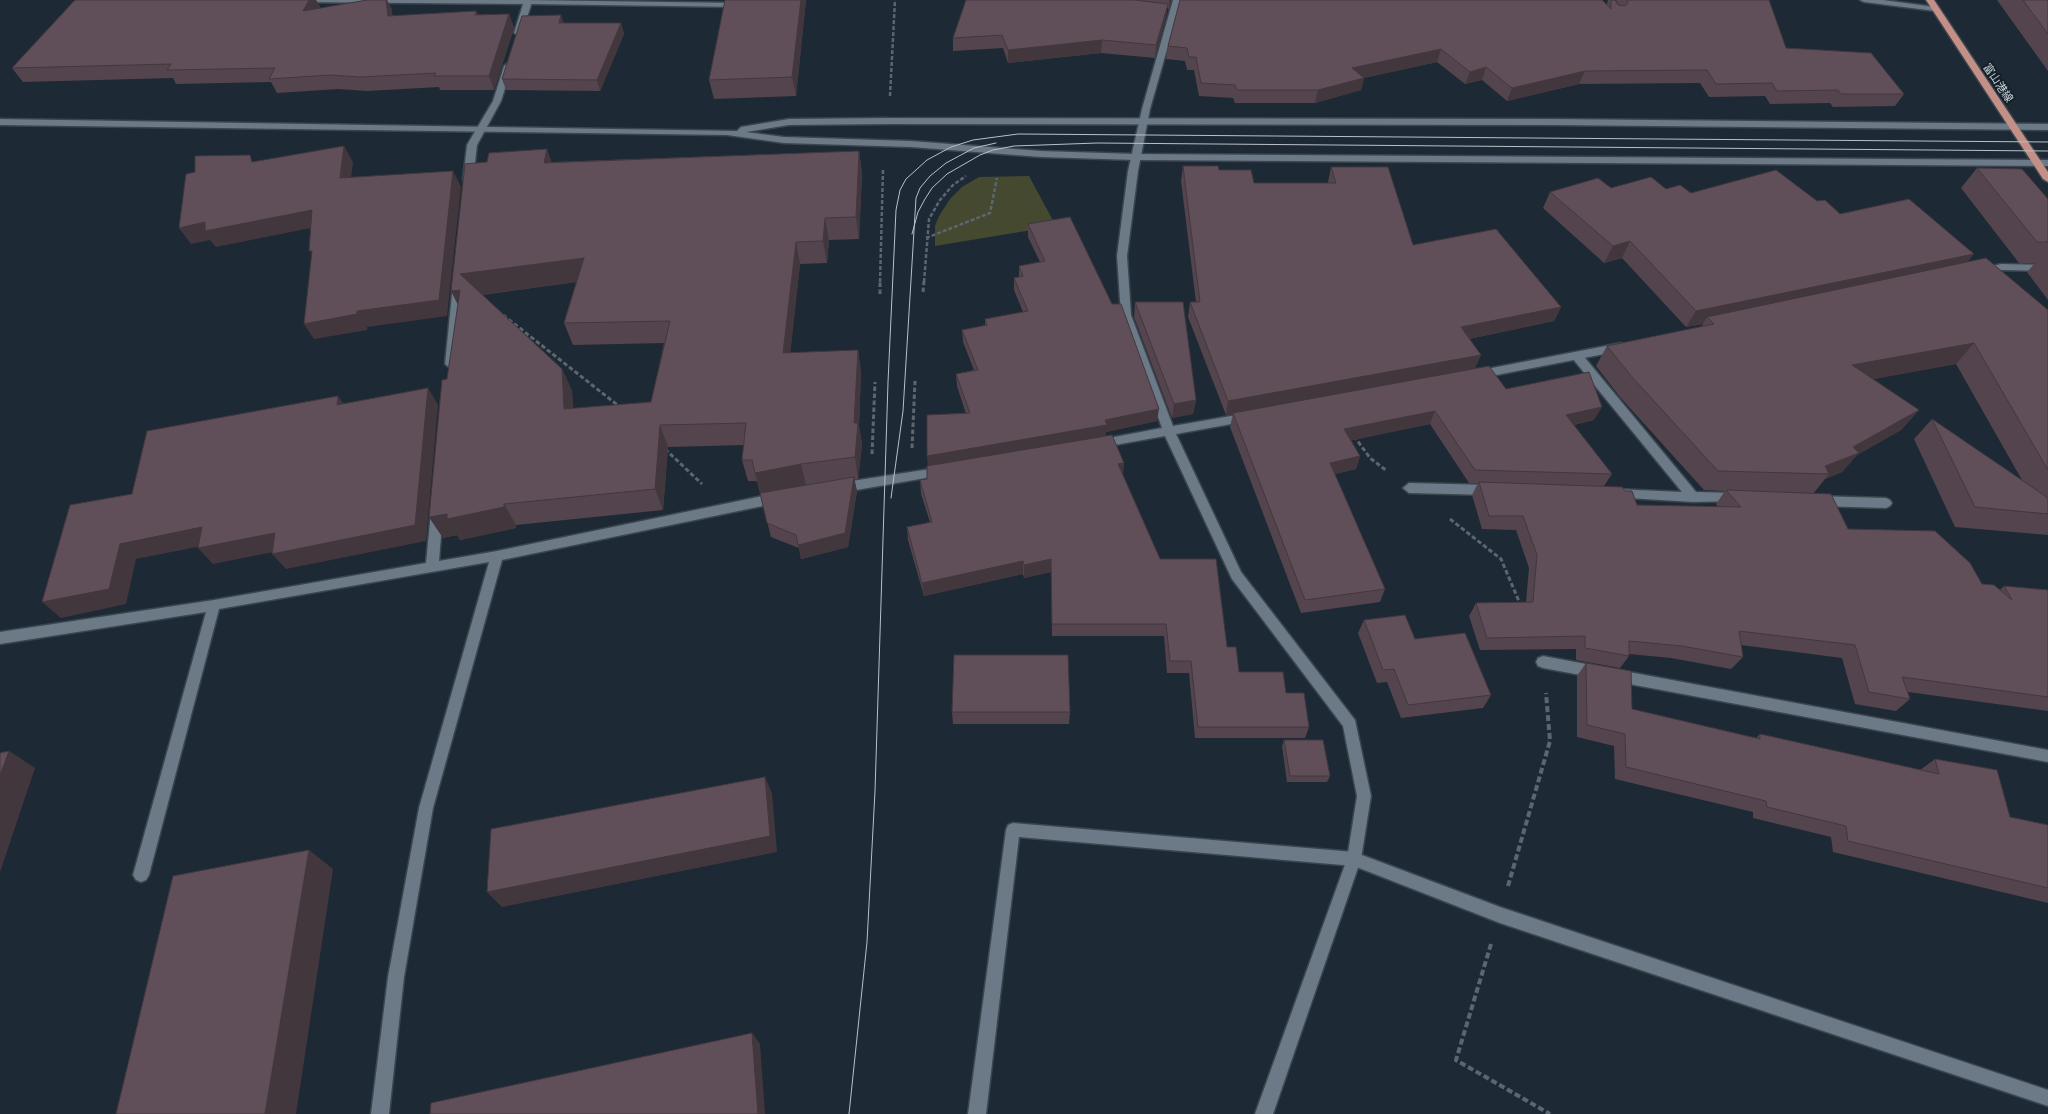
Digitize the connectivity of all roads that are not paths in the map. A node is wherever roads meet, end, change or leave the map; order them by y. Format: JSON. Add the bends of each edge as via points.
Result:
{"nodes":[{"id":1,"x":290,"y":0,"type":"edge"},
{"id":2,"x":1177,"y":0,"type":"edge"},
{"id":3,"x":1864,"y":0,"type":"edge"},
{"id":4,"x":1930,"y":0,"type":"edge"},
{"id":5,"x":528,"y":1,"type":"edge"},
{"id":6,"x":745,"y":5,"type":"edge"},
{"id":7,"x":1935,"y":9,"type":"junction"},
{"id":8,"x":516,"y":38,"type":"edge"},
{"id":9,"x":511,"y":56,"type":"edge"},
{"id":10,"x":0,"y":122,"type":"edge"},
{"id":11,"x":1144,"y":122,"type":"junction"},
{"id":12,"x":2048,"y":127,"type":"edge"},
{"id":13,"x":2014,"y":128,"type":"junction"},
{"id":14,"x":482,"y":129,"type":"junction"},
{"id":15,"x":727,"y":132,"type":"junction"},
{"id":16,"x":1135,"y":157,"type":"junction"},
{"id":17,"x":2038,"y":163,"type":"junction"},
{"id":18,"x":2048,"y":163,"type":"edge"},
{"id":19,"x":2048,"y":178,"type":"edge"},
{"id":20,"x":467,"y":194,"type":"edge"},
{"id":21,"x":2048,"y":268,"type":"edge"},
{"id":22,"x":459,"y":273,"type":"edge"},
{"id":23,"x":1973,"y":273,"type":"edge"},
{"id":24,"x":1634,"y":345,"type":"edge"},
{"id":25,"x":1578,"y":356,"type":"junction"},
{"id":26,"x":449,"y":372,"type":"edge"},
{"id":27,"x":1463,"y":377,"type":"edge"},
{"id":28,"x":1262,"y":414,"type":"edge"},
{"id":29,"x":1169,"y":432,"type":"junction"},
{"id":30,"x":1090,"y":445,"type":"edge"},
{"id":31,"x":954,"y":469,"type":"edge"},
{"id":32,"x":1409,"y":488,"type":"road end"},
{"id":33,"x":824,"y":490,"type":"edge"},
{"id":34,"x":1507,"y":491,"type":"edge"},
{"id":35,"x":1605,"y":494,"type":"edge"},
{"id":36,"x":787,"y":496,"type":"edge"},
{"id":37,"x":1693,"y":497,"type":"junction"},
{"id":38,"x":438,"y":498,"type":"edge"},
{"id":39,"x":1750,"y":498,"type":"edge"},
{"id":40,"x":1808,"y":500,"type":"edge"},
{"id":41,"x":1886,"y":503,"type":"dead end"},
{"id":42,"x":497,"y":556,"type":"junction"},
{"id":43,"x":432,"y":566,"type":"junction"},
{"id":44,"x":214,"y":605,"type":"junction"},
{"id":45,"x":0,"y":638,"type":"edge"},
{"id":46,"x":1543,"y":662,"type":"road end"},
{"id":47,"x":2048,"y":756,"type":"edge"},
{"id":48,"x":1354,"y":859,"type":"junction"},
{"id":49,"x":141,"y":875,"type":"dead end"},
{"id":50,"x":2048,"y":1098,"type":"edge"},
{"id":51,"x":380,"y":1114,"type":"edge"},
{"id":52,"x":977,"y":1114,"type":"edge"},
{"id":53,"x":1264,"y":1114,"type":"edge"}],
"edges":[{"from":1,"to":5,"type":"street"},
{"from":2,"to":11,"type":"street","via":[[1168,13]]},
{"from":3,"to":7,"type":"street"},
{"from":4,"to":7,"type":"main road","name":"富山港線"},
{"from":5,"to":6,"type":"street"},
{"from":5,"to":8,"type":"street"},
{"from":7,"to":13,"type":"main road","name":"富山港線"},
{"from":9,"to":14,"type":"street","via":[[497,101]]},
{"from":10,"to":14,"type":"street"},
{"from":11,"to":13,"type":"street","via":[[1544,122]]},
{"from":11,"to":15,"type":"street","via":[[789,122]]},
{"from":11,"to":16,"type":"street"},
{"from":12,"to":13,"type":"street"},
{"from":13,"to":17,"type":"main road","name":"富山港線"},
{"from":14,"to":15,"type":"street"},
{"from":14,"to":20,"type":"street","via":[[472,145]]},
{"from":15,"to":16,"type":"street","via":[[784,140]]},
{"from":16,"to":17,"type":"street"},
{"from":16,"to":29,"type":"street","via":[[1122,256],[1126,315]]},
{"from":17,"to":18,"type":"street"},
{"from":17,"to":19,"type":"main road","name":"富山港線"},
{"from":21,"to":23,"type":"street","via":[[2001,267]]},
{"from":22,"to":26,"type":"street"},
{"from":24,"to":25,"type":"street"},
{"from":25,"to":27,"type":"street"},
{"from":25,"to":37,"type":"street"},
{"from":28,"to":29,"type":"street"},
{"from":29,"to":30,"type":"street"},
{"from":29,"to":48,"type":"street","via":[[1236,575],[1350,724],[1364,796]]},
{"from":31,"to":33,"type":"street"},
{"from":32,"to":34,"type":"street"},
{"from":35,"to":37,"type":"street"},
{"from":36,"to":42,"type":"street"},
{"from":37,"to":39,"type":"street"},
{"from":38,"to":43,"type":"street"},
{"from":40,"to":41,"type":"street"},
{"from":42,"to":43,"type":"street"},
{"from":42,"to":51,"type":"street","via":[[426,808],[396,976]]},
{"from":43,"to":44,"type":"street"},
{"from":44,"to":45,"type":"street"},
{"from":44,"to":49,"type":"street"},
{"from":46,"to":47,"type":"street"},
{"from":48,"to":50,"type":"street","via":[[1500,915]]},
{"from":48,"to":52,"type":"street","via":[[1013,830]]},
{"from":48,"to":53,"type":"street"}]}
